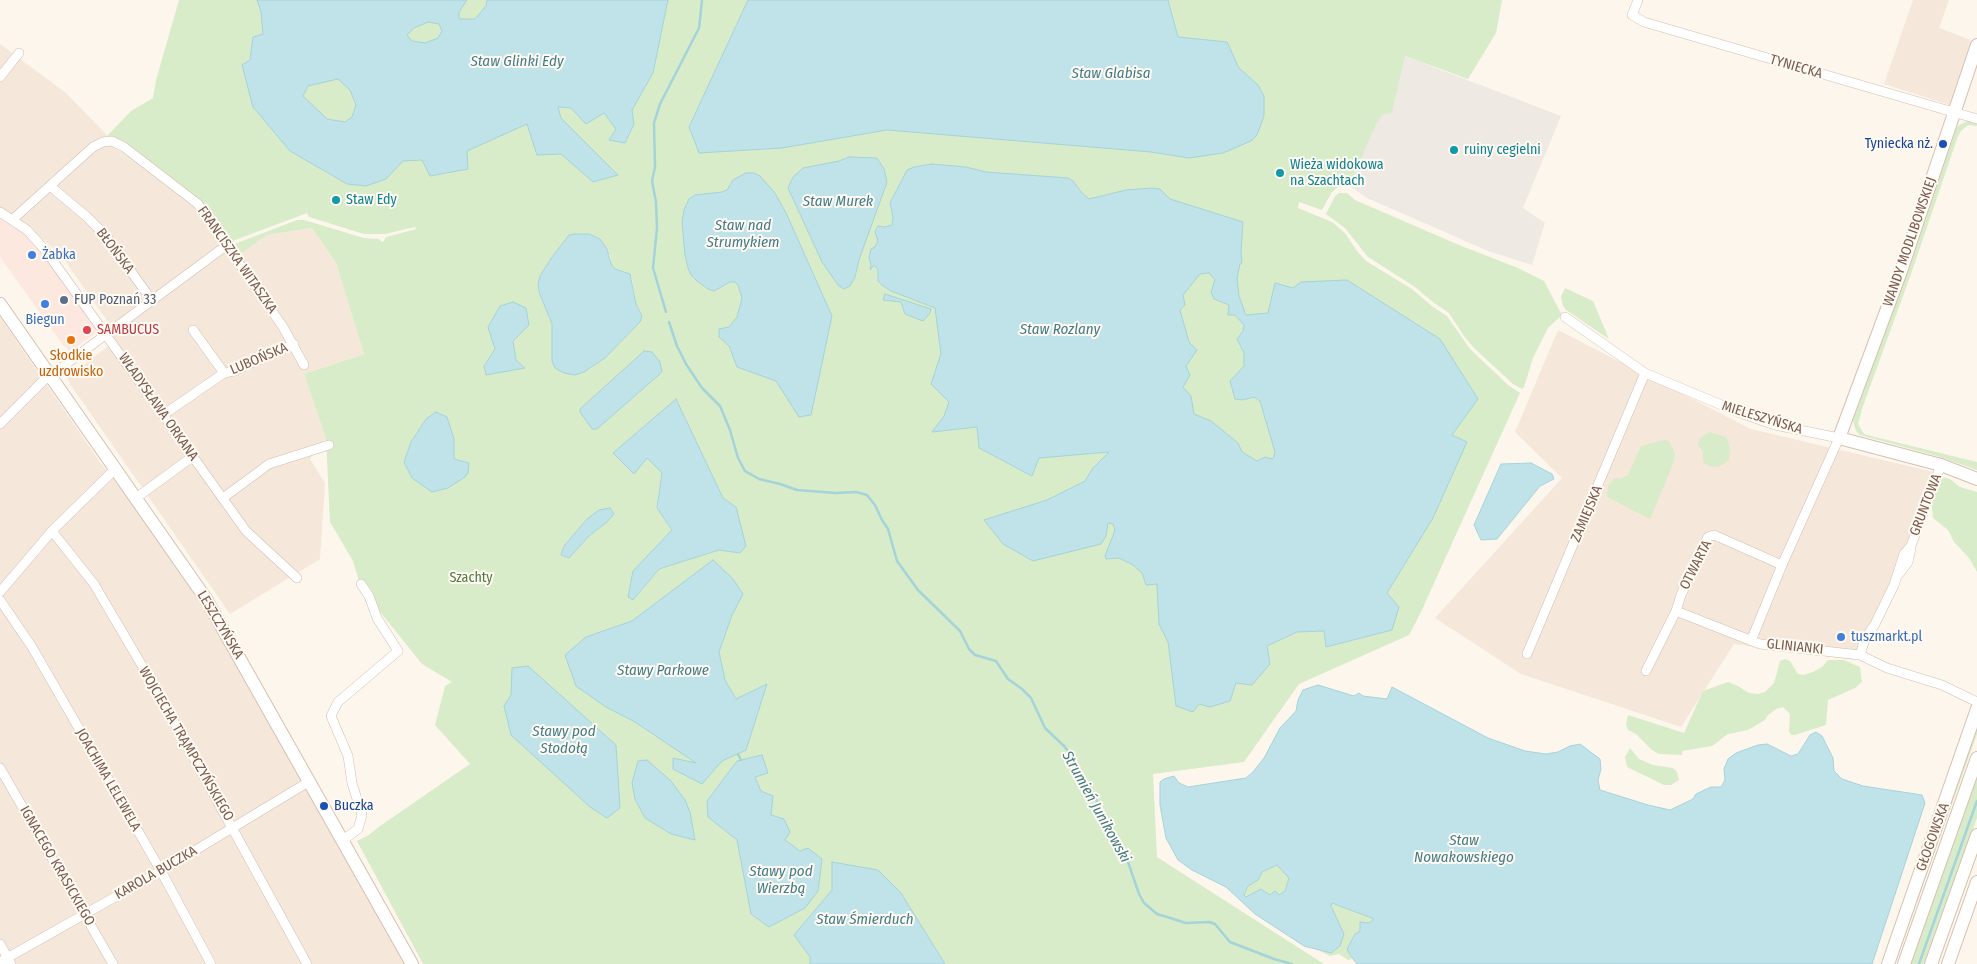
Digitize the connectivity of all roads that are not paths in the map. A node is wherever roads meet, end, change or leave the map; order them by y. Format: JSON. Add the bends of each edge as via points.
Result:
{"nodes":[{"id":1,"x":1638,"y":0,"type":"edge"},
{"id":2,"x":1977,"y":45,"type":"edge"},
{"id":3,"x":19,"y":53,"type":"dead end"},
{"id":4,"x":0,"y":77,"type":"edge"},
{"id":5,"x":1954,"y":112,"type":"junction"},
{"id":6,"x":1977,"y":119,"type":"edge"},
{"id":7,"x":50,"y":186,"type":"junction"},
{"id":8,"x":0,"y":212,"type":"edge"},
{"id":9,"x":12,"y":220,"type":"junction"},
{"id":10,"x":227,"y":245,"type":"junction"},
{"id":11,"x":152,"y":301,"type":"junction"},
{"id":12,"x":0,"y":304,"type":"edge"},
{"id":13,"x":1565,"y":317,"type":"dead end"},
{"id":14,"x":193,"y":330,"type":"dead end"},
{"id":15,"x":107,"y":334,"type":"junction"},
{"id":16,"x":294,"y":344,"type":"junction"},
{"id":17,"x":304,"y":365,"type":"dead end"},
{"id":18,"x":224,"y":373,"type":"junction"},
{"id":19,"x":1645,"y":373,"type":"junction"},
{"id":20,"x":50,"y":376,"type":"junction"},
{"id":21,"x":163,"y":414,"type":"junction"},
{"id":22,"x":0,"y":424,"type":"edge"},
{"id":23,"x":1839,"y":438,"type":"junction"},
{"id":24,"x":329,"y":445,"type":"dead end"},
{"id":25,"x":192,"y":457,"type":"junction"},
{"id":26,"x":1942,"y":465,"type":"junction"},
{"id":27,"x":115,"y":469,"type":"junction"},
{"id":28,"x":1977,"y":479,"type":"edge"},
{"id":29,"x":136,"y":498,"type":"junction"},
{"id":30,"x":223,"y":498,"type":"junction"},
{"id":31,"x":52,"y":531,"type":"junction"},
{"id":32,"x":1782,"y":565,"type":"junction"},
{"id":33,"x":297,"y":578,"type":"dead end"},
{"id":34,"x":361,"y":584,"type":"dead end"},
{"id":35,"x":0,"y":592,"type":"edge"},
{"id":36,"x":0,"y":600,"type":"edge"},
{"id":37,"x":1676,"y":611,"type":"junction"},
{"id":38,"x":1751,"y":641,"type":"junction"},
{"id":39,"x":1527,"y":654,"type":"dead end"},
{"id":40,"x":1860,"y":655,"type":"junction"},
{"id":41,"x":1646,"y":671,"type":"dead end"},
{"id":42,"x":1977,"y":702,"type":"edge"},
{"id":43,"x":1977,"y":709,"type":"edge"},
{"id":44,"x":1977,"y":758,"type":"edge"},
{"id":45,"x":0,"y":768,"type":"edge"},
{"id":46,"x":310,"y":781,"type":"junction"},
{"id":47,"x":233,"y":828,"type":"junction"},
{"id":48,"x":1977,"y":835,"type":"edge"},
{"id":49,"x":343,"y":840,"type":"junction"},
{"id":50,"x":161,"y":871,"type":"junction"},
{"id":51,"x":1977,"y":882,"type":"edge"},
{"id":52,"x":84,"y":914,"type":"junction"},
{"id":53,"x":0,"y":944,"type":"edge"},
{"id":54,"x":6,"y":961,"type":"edge"},
{"id":55,"x":113,"y":964,"type":"edge"},
{"id":56,"x":211,"y":964,"type":"edge"},
{"id":57,"x":308,"y":964,"type":"edge"},
{"id":58,"x":412,"y":964,"type":"edge"},
{"id":59,"x":1888,"y":964,"type":"edge"},
{"id":60,"x":1904,"y":964,"type":"edge"},
{"id":61,"x":1931,"y":964,"type":"edge"},
{"id":62,"x":1948,"y":964,"type":"edge"}],
"edges":[{"from":1,"to":5,"type":"street","name":"TYNIECKA","via":[[1632,15],[1644,22]]},
{"from":2,"to":5,"type":"street","name":"WANDY MODLIBOWSKIEJ"},
{"from":3,"to":4,"type":"street"},
{"from":5,"to":6,"type":"street","name":"TYNIECKA"},
{"from":5,"to":23,"type":"street","name":"WANDY MODLIBOWSKIEJ","via":[[1900,274]]},
{"from":7,"to":9,"type":"street","name":"FRANCISZKA WITASZKA"},
{"from":7,"to":10,"type":"street","name":"FRANCISZKA WITASZKA","via":[[93,147],[112,141],[195,200]]},
{"from":7,"to":11,"type":"street","name":"BŁOŃSKA","via":[[107,237]]},
{"from":8,"to":9,"type":"street","name":"WŁADYSŁAWA ORKANA"},
{"from":9,"to":15,"type":"street","name":"WŁADYSŁAWA ORKANA","via":[[35,238]]},
{"from":10,"to":11,"type":"street"},
{"from":10,"to":16,"type":"street","name":"FRANCISZKA WITASZKA"},
{"from":11,"to":15,"type":"street"},
{"from":12,"to":20,"type":"street","name":"LESZCZYŃSKA"},
{"from":13,"to":19,"type":"street","name":"MIELESZYŃSKA"},
{"from":14,"to":18,"type":"street","name":"LUBOŃSKA"},
{"from":15,"to":20,"type":"street"},
{"from":15,"to":21,"type":"street","name":"WŁADYSŁAWA ORKANA"},
{"from":16,"to":17,"type":"street","name":"FRANCISZKA WITASZKA"},
{"from":16,"to":18,"type":"street","name":"LUBOŃSKA"},
{"from":18,"to":21,"type":"street","name":"LUBOŃSKA"},
{"from":19,"to":23,"type":"street","name":"MIELESZYŃSKA","via":[[1775,425]]},
{"from":19,"to":39,"type":"street","name":"ZAMIEJSKA"},
{"from":20,"to":22,"type":"street"},
{"from":20,"to":27,"type":"street","name":"LESZCZYŃSKA"},
{"from":21,"to":25,"type":"street","name":"WŁADYSŁAWA ORKANA"},
{"from":23,"to":26,"type":"street","name":"MIELESZYŃSKA"},
{"from":23,"to":32,"type":"street"},
{"from":24,"to":30,"type":"street","via":[[269,464]]},
{"from":25,"to":29,"type":"street"},
{"from":25,"to":30,"type":"street","name":"WŁADYSŁAWA ORKANA"},
{"from":26,"to":28,"type":"street","name":"MIELESZYŃSKA"},
{"from":26,"to":40,"type":"street","name":"GRUNTOWA","via":[[1911,546],[1904,554]]},
{"from":27,"to":29,"type":"street","name":"LESZCZYŃSKA"},
{"from":27,"to":31,"type":"street"},
{"from":29,"to":46,"type":"street","name":"LESZCZYŃSKA","via":[[206,599]]},
{"from":30,"to":33,"type":"street","name":"WŁADYSŁAWA ORKANA","via":[[246,531]]},
{"from":31,"to":35,"type":"street"},
{"from":31,"to":47,"type":"street","name":"WOJCIECHA TRĄMPCZYŃSKIEGO","via":[[94,584]]},
{"from":32,"to":37,"type":"street","name":"OTWARTA","via":[[1714,535],[1708,537]]},
{"from":32,"to":38,"type":"street"},
{"from":34,"to":49,"type":"street","via":[[398,652],[338,702],[331,716],[348,756],[362,816],[358,829]]},
{"from":36,"to":50,"type":"street","name":"JOACHIMA LELEWELA","via":[[32,647]]},
{"from":37,"to":38,"type":"street","name":"GLINIANKI"},
{"from":37,"to":41,"type":"street"},
{"from":38,"to":40,"type":"street","name":"GLINIANKI"},
{"from":40,"to":42,"type":"street","name":"GLINIANKI","via":[[1887,668],[1942,685]]},
{"from":43,"to":59,"type":"street","name":"GŁOGOWSKA"},
{"from":44,"to":60,"type":"street","name":"GŁOGOWSKA"},
{"from":45,"to":52,"type":"street","name":"IGNACEGO KRASICKIEGO"},
{"from":46,"to":47,"type":"street","name":"KAROLA BUCZKA"},
{"from":46,"to":49,"type":"street","name":"LESZCZYŃSKA"},
{"from":47,"to":50,"type":"street","name":"KAROLA BUCZKA"},
{"from":47,"to":57,"type":"street","name":"WOJCIECHA TRĄMPCZYŃSKIEGO"},
{"from":48,"to":61,"type":"street"},
{"from":49,"to":58,"type":"street","name":"LESZCZYŃSKA"},
{"from":50,"to":52,"type":"street","name":"KAROLA BUCZKA"},
{"from":50,"to":56,"type":"street","name":"JOACHIMA LELEWELA"},
{"from":51,"to":62,"type":"street"},
{"from":52,"to":54,"type":"street","name":"KAROLA BUCZKA"},
{"from":52,"to":55,"type":"street","name":"IGNACEGO KRASICKIEGO"},
{"from":53,"to":54,"type":"street"}]}
